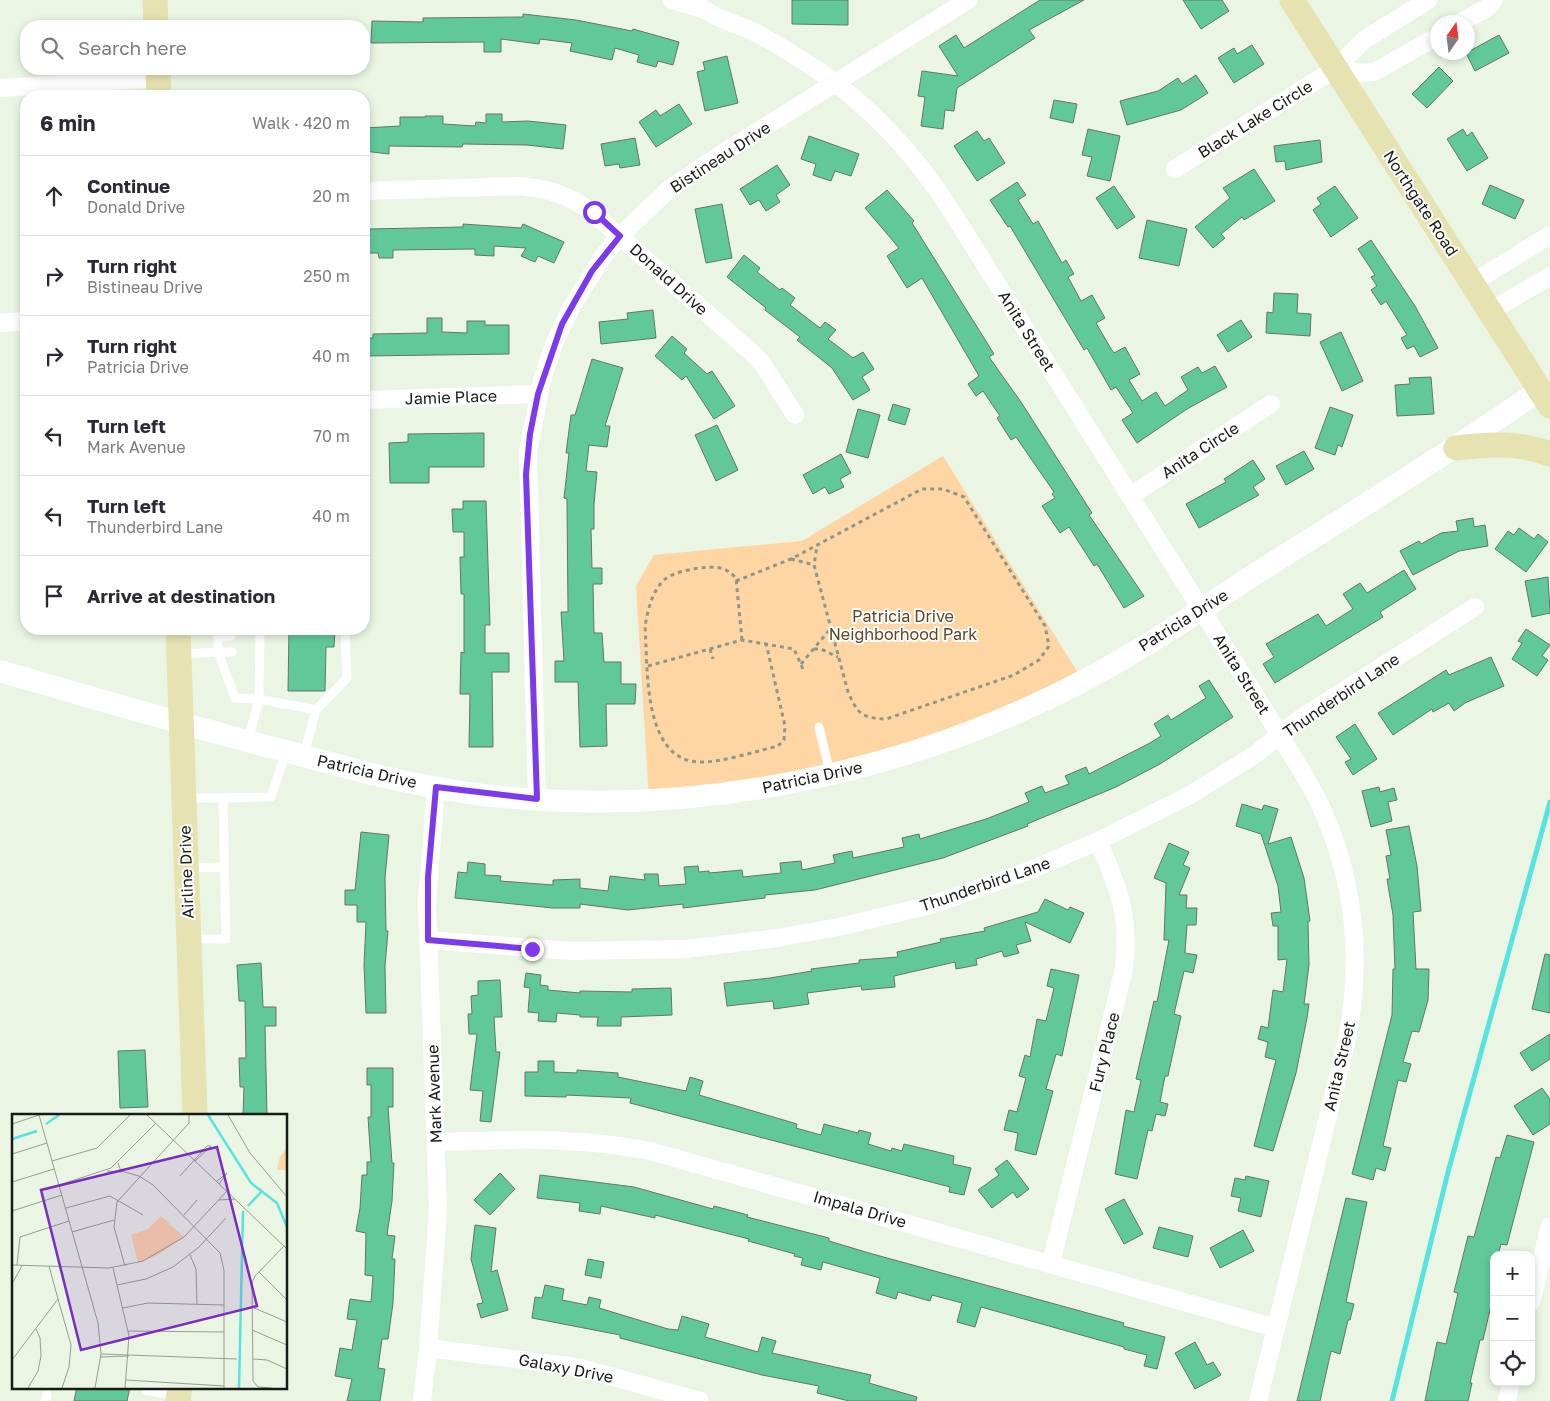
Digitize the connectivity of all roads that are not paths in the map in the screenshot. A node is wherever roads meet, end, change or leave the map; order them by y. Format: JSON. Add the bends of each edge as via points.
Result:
{"nodes":[{"id":1,"x":155,"y":0,"type":"edge"},
{"id":2,"x":672,"y":0,"type":"edge"},
{"id":3,"x":694,"y":0,"type":"edge"},
{"id":4,"x":968,"y":0,"type":"edge"},
{"id":5,"x":1292,"y":0,"type":"edge"},
{"id":6,"x":1428,"y":0,"type":"edge"},
{"id":7,"x":1494,"y":0,"type":"edge"},
{"id":8,"x":710,"y":12,"type":"junction"},
{"id":9,"x":1474,"y":15,"type":"edge"},
{"id":10,"x":156,"y":20,"type":"edge"},
{"id":11,"x":1430,"y":40,"type":"edge"},
{"id":12,"x":1335,"y":70,"type":"junction"},
{"id":13,"x":158,"y":81,"type":"edge"},
{"id":14,"x":836,"y":83,"type":"junction"},
{"id":15,"x":0,"y":88,"type":"edge"},
{"id":16,"x":1175,"y":169,"type":"dead end"},
{"id":17,"x":370,"y":191,"type":"edge"},
{"id":18,"x":1550,"y":235,"type":"edge"},
{"id":19,"x":620,"y":236,"type":"junction"},
{"id":20,"x":1550,"y":276,"type":"edge"},
{"id":21,"x":1472,"y":283,"type":"junction"},
{"id":22,"x":1490,"y":311,"type":"junction"},
{"id":23,"x":20,"y":321,"type":"edge"},
{"id":24,"x":0,"y":323,"type":"edge"},
{"id":25,"x":538,"y":394,"type":"junction"},
{"id":26,"x":1545,"y":398,"type":"edge"},
{"id":27,"x":370,"y":400,"type":"edge"},
{"id":28,"x":1271,"y":404,"type":"dead end"},
{"id":29,"x":795,"y":415,"type":"dead end"},
{"id":30,"x":1456,"y":448,"type":"junction"},
{"id":31,"x":1550,"y":454,"type":"edge"},
{"id":32,"x":1130,"y":496,"type":"junction"},
{"id":33,"x":1475,"y":607,"type":"dead end"},
{"id":34,"x":1200,"y":609,"type":"junction"},
{"id":35,"x":178,"y":635,"type":"edge"},
{"id":36,"x":218,"y":635,"type":"edge"},
{"id":37,"x":227,"y":635,"type":"edge"},
{"id":38,"x":259,"y":635,"type":"edge"},
{"id":39,"x":345,"y":635,"type":"edge"},
{"id":40,"x":231,"y":636,"type":"dead end"},
{"id":41,"x":218,"y":652,"type":"junction"},
{"id":42,"x":232,"y":652,"type":"dead end"},
{"id":43,"x":178,"y":654,"type":"junction"},
{"id":44,"x":0,"y":671,"type":"edge"},
{"id":45,"x":258,"y":699,"type":"junction"},
{"id":46,"x":316,"y":710,"type":"junction"},
{"id":47,"x":181,"y":723,"type":"junction"},
{"id":48,"x":819,"y":727,"type":"dead end"},
{"id":49,"x":1280,"y":735,"type":"junction"},
{"id":50,"x":248,"y":742,"type":"junction"},
{"id":51,"x":295,"y":754,"type":"junction"},
{"id":52,"x":831,"y":775,"type":"junction"},
{"id":53,"x":436,"y":787,"type":"junction"},
{"id":54,"x":184,"y":798,"type":"junction"},
{"id":55,"x":223,"y":798,"type":"junction"},
{"id":56,"x":537,"y":799,"type":"junction"},
{"id":57,"x":1098,"y":841,"type":"junction"},
{"id":58,"x":223,"y":867,"type":"junction"},
{"id":59,"x":186,"y":868,"type":"junction"},
{"id":60,"x":189,"y":939,"type":"junction"},
{"id":61,"x":428,"y":940,"type":"junction"},
{"id":62,"x":195,"y":1114,"type":"edge"},
{"id":63,"x":436,"y":1142,"type":"junction"},
{"id":64,"x":1550,"y":1226,"type":"edge"},
{"id":65,"x":1051,"y":1263,"type":"junction"},
{"id":66,"x":1532,"y":1296,"type":"edge"},
{"id":67,"x":1276,"y":1328,"type":"junction"},
{"id":68,"x":428,"y":1348,"type":"junction"},
{"id":69,"x":1511,"y":1386,"type":"edge"},
{"id":70,"x":146,"y":1388,"type":"edge"},
{"id":71,"x":179,"y":1395,"type":"edge"},
{"id":72,"x":422,"y":1401,"type":"edge"},
{"id":73,"x":700,"y":1401,"type":"edge"},
{"id":74,"x":1258,"y":1401,"type":"edge"},
{"id":75,"x":1508,"y":1401,"type":"edge"}],
"edges":[{"from":1,"to":10,"type":"main road"},
{"from":2,"to":8,"type":"street"},
{"from":3,"to":8,"type":"street","name":"Anita Street"},
{"from":4,"to":14,"type":"street","name":"Bistineau Drive"},
{"from":5,"to":12,"type":"main road","name":"Northgate Road"},
{"from":6,"to":12,"type":"street","name":"Black Lake Circle","via":[[1364,40]]},
{"from":7,"to":9,"type":"street"},
{"from":8,"to":14,"type":"street","name":"Anita Street","via":[[756,32]]},
{"from":11,"to":12,"type":"street","via":[[1374,72],[1361,74]]},
{"from":12,"to":16,"type":"street","name":"Black Lake Circle"},
{"from":12,"to":21,"type":"main road","name":"Northgate Road"},
{"from":13,"to":15,"type":"street"},
{"from":14,"to":19,"type":"street","name":"Bistineau Drive","via":[[688,175]]},
{"from":14,"to":32,"type":"street","name":"Anita Street","via":[[895,138],[937,189]]},
{"from":17,"to":19,"type":"street","name":"Donald Drive","via":[[538,187],[583,204]]},
{"from":18,"to":21,"type":"street"},
{"from":19,"to":25,"type":"street","name":"Bistineau Drive","via":[[592,271],[572,306],[554,344]]},
{"from":19,"to":29,"type":"street","name":"Donald Drive","via":[[750,351]]},
{"from":20,"to":22,"type":"street"},
{"from":21,"to":22,"type":"main road","name":"Northgate Road"},
{"from":22,"to":26,"type":"main road","name":"Northgate Road"},
{"from":23,"to":24,"type":"street"},
{"from":25,"to":27,"type":"street","name":"Jamie Place"},
{"from":25,"to":56,"type":"street","name":"Bistineau Drive","via":[[526,474]]},
{"from":26,"to":30,"type":"street","name":"Patricia Drive"},
{"from":28,"to":32,"type":"street","name":"Anita Circle"},
{"from":30,"to":31,"type":"main road","via":[[1518,445]]},
{"from":30,"to":34,"type":"street","name":"Patricia Drive"},
{"from":32,"to":34,"type":"street","name":"Anita Street"},
{"from":33,"to":49,"type":"street","name":"Thunderbird Lane","via":[[1301,718]]},
{"from":34,"to":49,"type":"street","name":"Anita Street"},
{"from":34,"to":52,"type":"street","name":"Patricia Drive","via":[[1083,681],[1029,707],[926,748]]},
{"from":35,"to":43,"type":"main road","name":"Airline Drive"},
{"from":36,"to":41,"type":"lane"},
{"from":37,"to":40,"type":"lane"},
{"from":38,"to":45,"type":"lane","via":[[255,652]]},
{"from":39,"to":46,"type":"lane","via":[[347,678]]},
{"from":41,"to":42,"type":"lane"},
{"from":41,"to":43,"type":"lane"},
{"from":41,"to":45,"type":"lane","via":[[235,698]]},
{"from":43,"to":47,"type":"main road","name":"Airline Drive"},
{"from":44,"to":47,"type":"street","name":"Patricia Drive"},
{"from":45,"to":46,"type":"lane"},
{"from":45,"to":50,"type":"lane"},
{"from":46,"to":51,"type":"lane"},
{"from":47,"to":50,"type":"street","name":"Patricia Drive"},
{"from":47,"to":54,"type":"main road","name":"Airline Drive"},
{"from":48,"to":52,"type":"lane"},
{"from":49,"to":57,"type":"street","name":"Thunderbird Lane","via":[[1253,756],[1188,796]]},
{"from":49,"to":67,"type":"street","name":"Anita Street","via":[[1319,803],[1336,846],[1351,907],[1356,964],[1346,1039]]},
{"from":50,"to":51,"type":"street","name":"Patricia Drive"},
{"from":51,"to":53,"type":"street","name":"Patricia Drive"},
{"from":51,"to":55,"type":"lane","via":[[271,797]]},
{"from":52,"to":56,"type":"street","name":"Patricia Drive","via":[[700,796],[633,800]]},
{"from":53,"to":56,"type":"street","name":"Patricia Drive"},
{"from":53,"to":61,"type":"street","name":"Mark Avenue","via":[[428,877]]},
{"from":54,"to":55,"type":"lane"},
{"from":54,"to":59,"type":"main road","name":"Airline Drive"},
{"from":55,"to":58,"type":"lane"},
{"from":57,"to":61,"type":"street","name":"Thunderbird Lane","via":[[1031,870],[931,905],[839,928],[777,938],[686,949],[603,951]]},
{"from":57,"to":65,"type":"street","name":"Fury Place","via":[[1122,901],[1126,928],[1124,969]]},
{"from":58,"to":59,"type":"lane"},
{"from":58,"to":60,"type":"lane","via":[[226,939]]},
{"from":59,"to":60,"type":"main road","name":"Airline Drive"},
{"from":60,"to":62,"type":"main road","name":"Airline Drive"},
{"from":61,"to":63,"type":"street","name":"Mark Avenue"},
{"from":63,"to":65,"type":"street","name":"Impala Drive","via":[[563,1139],[619,1144],[713,1167]]},
{"from":63,"to":68,"type":"street","name":"Mark Avenue","via":[[438,1211]]},
{"from":64,"to":66,"type":"street"},
{"from":65,"to":67,"type":"street","name":"Impala Drive"},
{"from":67,"to":74,"type":"street","name":"Anita Street"},
{"from":68,"to":72,"type":"street","name":"Mark Avenue"},
{"from":68,"to":73,"type":"street","name":"Galaxy Drive","via":[[577,1367]]},
{"from":69,"to":75,"type":"street"},
{"from":70,"to":71,"type":"lane"}]}
